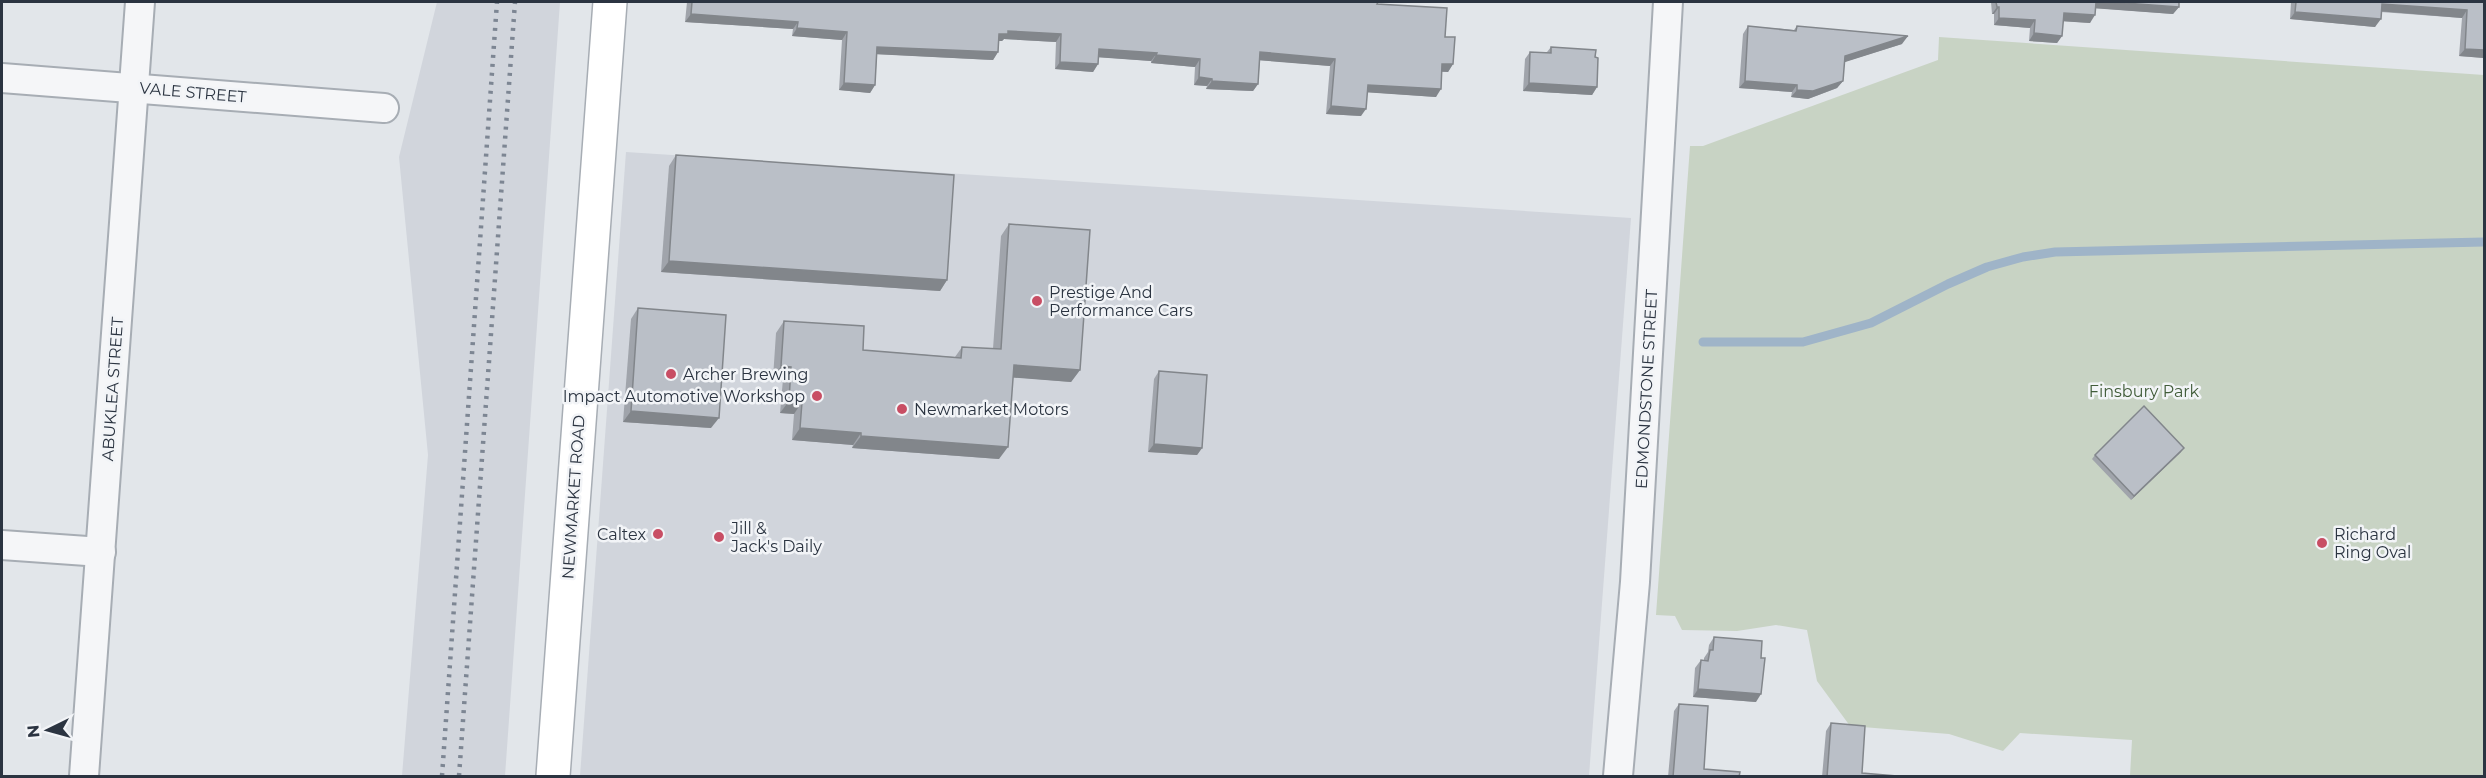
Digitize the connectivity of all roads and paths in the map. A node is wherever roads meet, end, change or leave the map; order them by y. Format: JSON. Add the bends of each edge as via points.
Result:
{"nodes":[{"id":1,"x":140,"y":2,"type":"edge"},
{"id":2,"x":610,"y":2,"type":"edge"},
{"id":3,"x":1668,"y":2,"type":"edge"},
{"id":4,"x":2,"y":78,"type":"edge"},
{"id":5,"x":133,"y":88,"type":"junction"},
{"id":6,"x":384,"y":108,"type":"dead end"},
{"id":7,"x":2,"y":545,"type":"edge"},
{"id":8,"x":101,"y":552,"type":"junction"},
{"id":9,"x":84,"y":777,"type":"edge"},
{"id":10,"x":553,"y":777,"type":"edge"},
{"id":11,"x":1618,"y":777,"type":"edge"}],
"edges":[{"from":1,"to":5,"type":"street","name":"ABUKLEA STREET"},
{"from":2,"to":10,"type":"main road","name":"NEWMARKET ROAD"},
{"from":3,"to":11,"type":"street","name":"EDMONDSTONE STREET","via":[[1635,582]]},
{"from":4,"to":5,"type":"street","name":"VALE STREET"},
{"from":5,"to":6,"type":"street","name":"VALE STREET"},
{"from":5,"to":8,"type":"street","name":"ABUKLEA STREET"},
{"from":7,"to":8,"type":"street"},
{"from":8,"to":9,"type":"street","name":"ABUKLEA STREET"}]}
